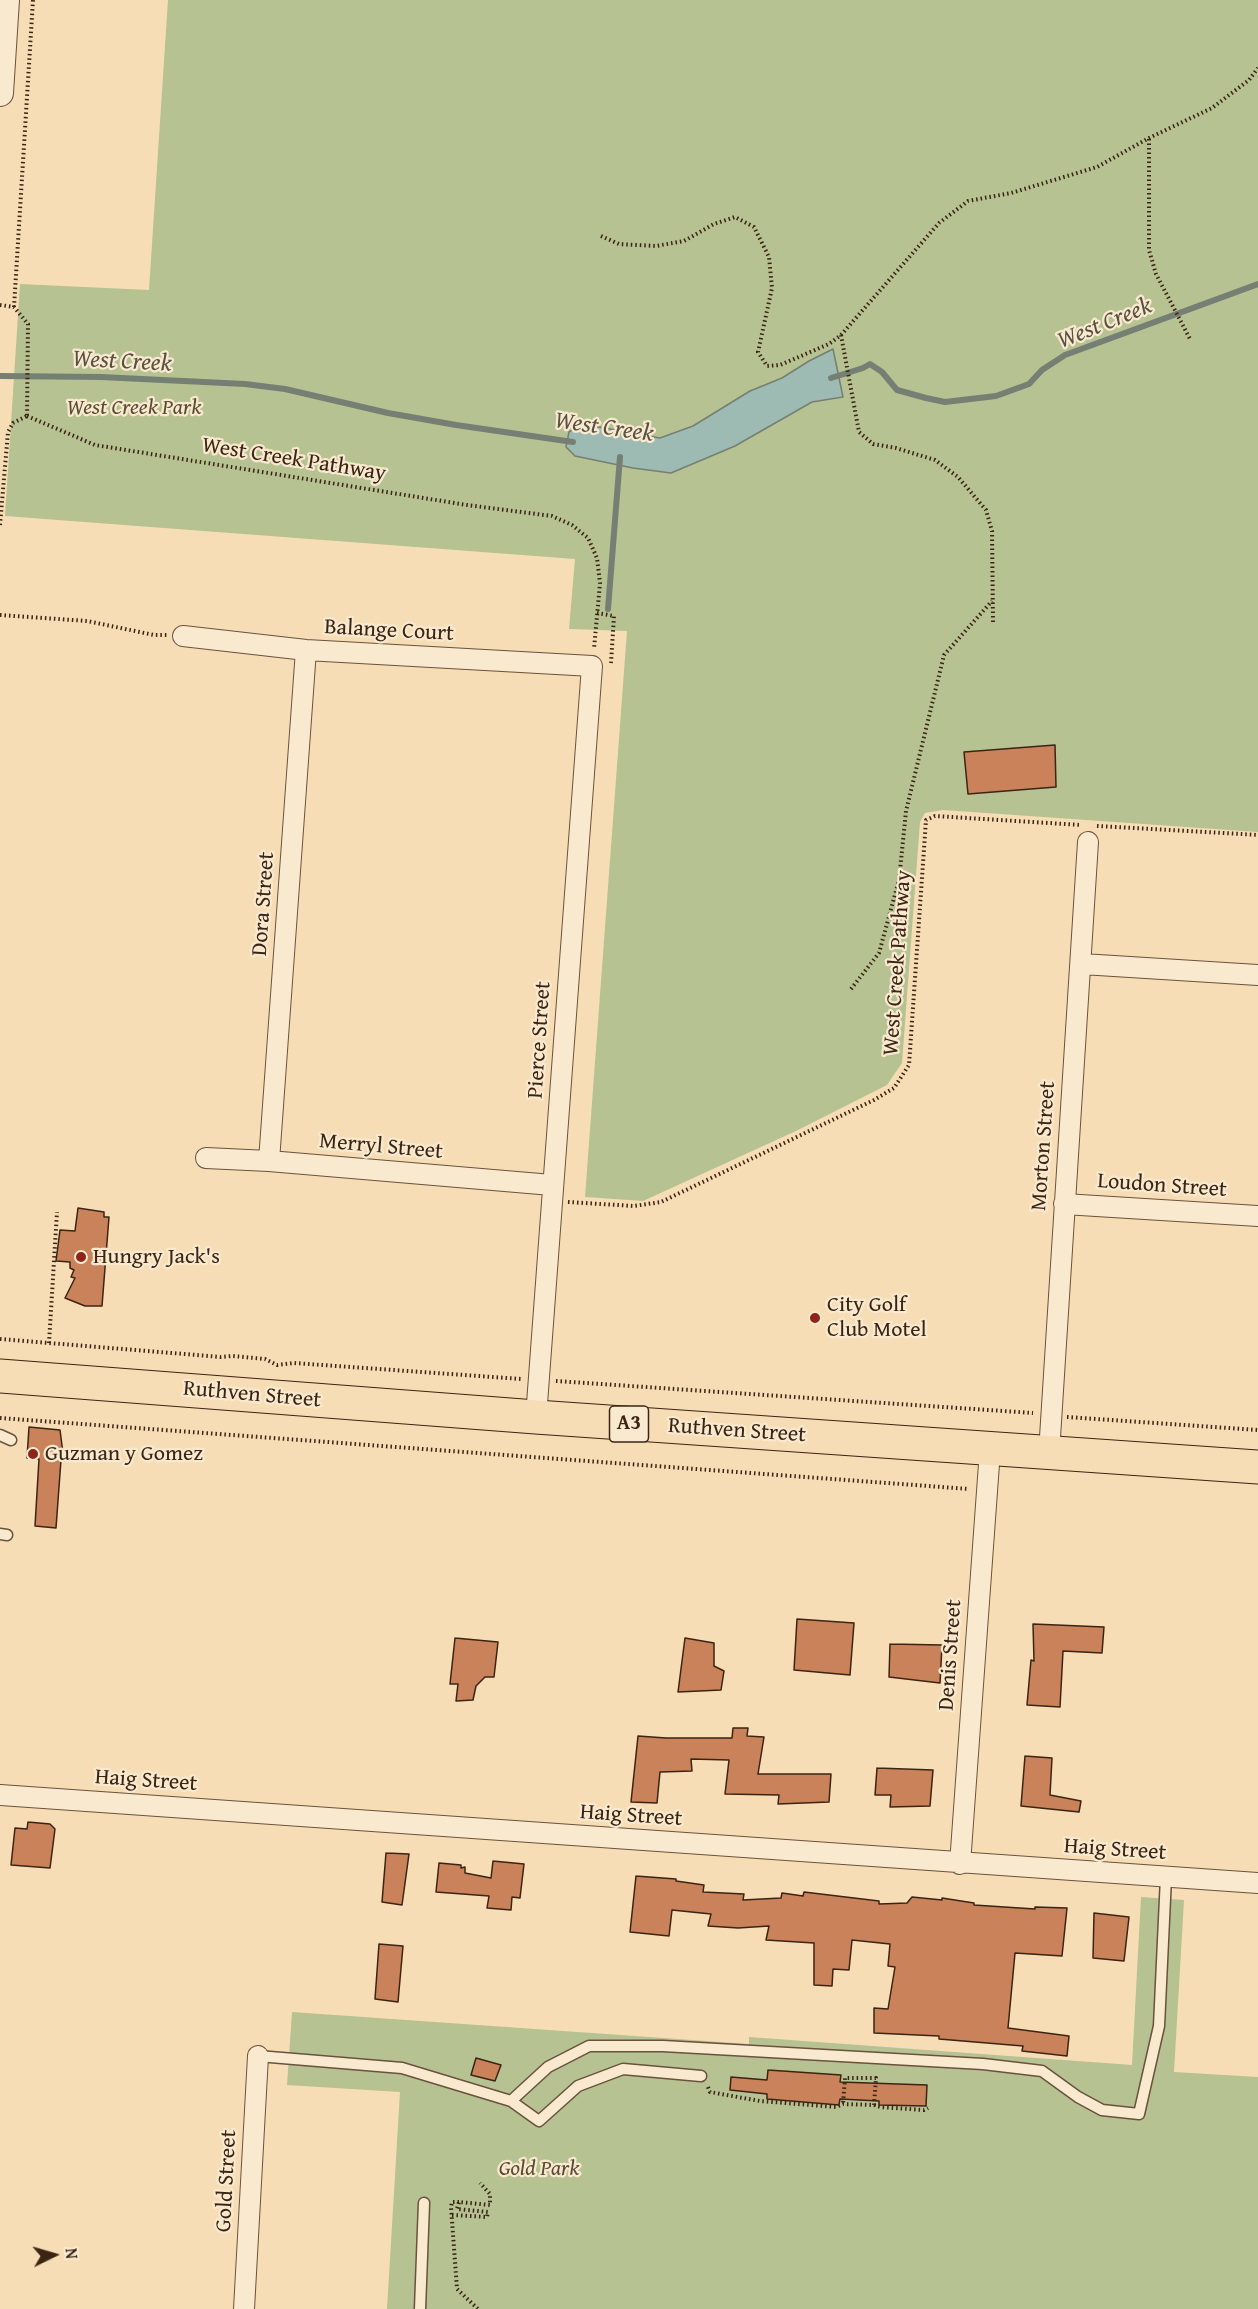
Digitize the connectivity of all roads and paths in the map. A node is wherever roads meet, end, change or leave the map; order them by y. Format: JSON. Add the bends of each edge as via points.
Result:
{"nodes":[{"id":1,"x":6,"y":0,"type":"edge"},
{"id":2,"x":33,"y":0,"type":"edge"},
{"id":3,"x":1258,"y":68,"type":"edge"},
{"id":4,"x":0,"y":93,"type":"edge"},
{"id":5,"x":1149,"y":138,"type":"junction"},
{"id":6,"x":601,"y":236,"type":"dead end"},
{"id":7,"x":0,"y":305,"type":"edge"},
{"id":8,"x":14,"y":307,"type":"junction"},
{"id":9,"x":841,"y":335,"type":"junction"},
{"id":10,"x":1190,"y":339,"type":"dead end"},
{"id":11,"x":27,"y":416,"type":"junction"},
{"id":12,"x":0,"y":525,"type":"edge"},
{"id":13,"x":992,"y":600,"type":"junction"},
{"id":14,"x":597,"y":613,"type":"junction"},
{"id":15,"x":0,"y":615,"type":"edge"},
{"id":16,"x":614,"y":616,"type":"dead end"},
{"id":17,"x":993,"y":622,"type":"dead end"},
{"id":18,"x":183,"y":636,"type":"joint"},
{"id":19,"x":306,"y":650,"type":"junction"},
{"id":20,"x":592,"y":666,"type":"junction"},
{"id":21,"x":1258,"y":835,"type":"edge"},
{"id":22,"x":1088,"y":843,"type":"dead end"},
{"id":23,"x":1082,"y":964,"type":"junction"},
{"id":24,"x":1258,"y":975,"type":"edge"},
{"id":25,"x":851,"y":989,"type":"dead end"},
{"id":26,"x":206,"y":1158,"type":"dead end"},
{"id":27,"x":269,"y":1161,"type":"junction"},
{"id":28,"x":552,"y":1185,"type":"junction"},
{"id":29,"x":571,"y":1202,"type":"dead end"},
{"id":30,"x":1064,"y":1204,"type":"junction"},
{"id":31,"x":57,"y":1212,"type":"dead end"},
{"id":32,"x":1258,"y":1216,"type":"edge"},
{"id":33,"x":0,"y":1340,"type":"edge"},
{"id":34,"x":49,"y":1343,"type":"junction"},
{"id":35,"x":0,"y":1376,"type":"edge"},
{"id":36,"x":538,"y":1380,"type":"junction"},
{"id":37,"x":559,"y":1381,"type":"dead end"},
{"id":38,"x":1036,"y":1413,"type":"dead end"},
{"id":39,"x":536,"y":1417,"type":"junction"},
{"id":40,"x":0,"y":1418,"type":"edge"},
{"id":41,"x":1078,"y":1419,"type":"dead end"},
{"id":42,"x":1258,"y":1430,"type":"edge"},
{"id":43,"x":0,"y":1435,"type":"edge"},
{"id":44,"x":11,"y":1440,"type":"dead end"},
{"id":45,"x":990,"y":1450,"type":"junction"},
{"id":46,"x":1049,"y":1453,"type":"junction"},
{"id":47,"x":1258,"y":1467,"type":"edge"},
{"id":48,"x":987,"y":1490,"type":"junction"},
{"id":49,"x":0,"y":1795,"type":"edge"},
{"id":50,"x":960,"y":1863,"type":"junction"},
{"id":51,"x":1166,"y":1877,"type":"junction"},
{"id":52,"x":1258,"y":1883,"type":"edge"},
{"id":53,"x":258,"y":2056,"type":"joint"},
{"id":54,"x":702,"y":2076,"type":"joint"},
{"id":55,"x":512,"y":2101,"type":"junction"},
{"id":56,"x":843,"y":2104,"type":"junction"},
{"id":57,"x":874,"y":2105,"type":"junction"},
{"id":58,"x":928,"y":2108,"type":"dead end"},
{"id":59,"x":480,"y":2183,"type":"dead end"},
{"id":60,"x":459,"y":2202,"type":"junction"},
{"id":61,"x":424,"y":2203,"type":"dead end"},
{"id":62,"x":452,"y":2215,"type":"junction"},
{"id":63,"x":244,"y":2309,"type":"edge"},
{"id":64,"x":420,"y":2309,"type":"edge"},
{"id":65,"x":478,"y":2309,"type":"edge"}],
"edges":[{"from":1,"to":4,"type":"street"},
{"from":2,"to":8,"type":"path"},
{"from":3,"to":5,"type":"path","via":[[1250,80],[1212,108]]},
{"from":5,"to":9,"type":"path","via":[[1097,166],[1011,193],[968,201],[939,224]]},
{"from":5,"to":10,"type":"path","via":[[1149,250],[1156,274]]},
{"from":6,"to":9,"type":"path","via":[[620,244],[656,246],[684,241],[735,217],[754,227],[769,257],[772,288],[758,352],[767,366],[780,365]]},
{"from":7,"to":8,"type":"path"},
{"from":8,"to":11,"type":"path","via":[[28,324]]},
{"from":9,"to":13,"type":"path","via":[[860,432],[873,444],[935,460],[958,477],[986,510],[992,531]]},
{"from":11,"to":12,"type":"path","via":[[13,423],[8,432]]},
{"from":11,"to":14,"type":"path","name":"West Creek Pathway","via":[[95,444],[552,516],[588,538],[597,558],[600,583]]},
{"from":13,"to":17,"type":"path"},
{"from":13,"to":25,"type":"path","via":[[944,655],[906,812],[899,879],[879,953]]},
{"from":14,"to":16,"type":"path"},
{"from":14,"to":20,"type":"path","name":"West Creek Pathway"},
{"from":15,"to":18,"type":"path","via":[[87,621],[154,635]]},
{"from":18,"to":19,"type":"street","name":"Balange Court"},
{"from":19,"to":20,"type":"street","name":"Balange Court"},
{"from":19,"to":27,"type":"street","name":"Dora Street"},
{"from":20,"to":28,"type":"street","name":"Pierce Street"},
{"from":21,"to":29,"type":"path","name":"West Creek Pathway","via":[[935,816],[926,820],[909,1065],[894,1088],[662,1202],[634,1206]]},
{"from":22,"to":23,"type":"street","name":"Morton Street"},
{"from":23,"to":24,"type":"street"},
{"from":23,"to":30,"type":"street","name":"Morton Street"},
{"from":26,"to":27,"type":"street","name":"Merryl Street"},
{"from":27,"to":28,"type":"street","name":"Merryl Street"},
{"from":28,"to":36,"type":"street","name":"Pierce Street"},
{"from":30,"to":32,"type":"street","name":"Loudon Street"},
{"from":30,"to":46,"type":"street","name":"Morton Street"},
{"from":31,"to":34,"type":"path"},
{"from":33,"to":34,"type":"path"},
{"from":34,"to":36,"type":"path","via":[[266,1359],[277,1365]]},
{"from":35,"to":39,"type":"highway","name":"Ruthven Street","number":"A3"},
{"from":36,"to":39,"type":"street","name":"Pierce Street"},
{"from":37,"to":38,"type":"path"},
{"from":39,"to":45,"type":"highway","name":"Ruthven Street","number":"A3"},
{"from":40,"to":48,"type":"path"},
{"from":41,"to":42,"type":"path"},
{"from":43,"to":44,"type":"lane"},
{"from":45,"to":46,"type":"highway","name":"Ruthven Street","number":"A3"},
{"from":45,"to":48,"type":"street","name":"Denis Street"},
{"from":46,"to":47,"type":"highway","name":"Ruthven Street","number":"A3"},
{"from":48,"to":50,"type":"street","name":"Denis Street"},
{"from":49,"to":50,"type":"street","name":"Haig Street"},
{"from":50,"to":51,"type":"street","name":"Haig Street"},
{"from":51,"to":52,"type":"street","name":"Haig Street"},
{"from":51,"to":55,"type":"lane","via":[[1159,2026],[1139,2114],[1102,2110],[1042,2071],[983,2064],[663,2046],[589,2046],[548,2067]]},
{"from":53,"to":55,"type":"lane","via":[[402,2068]]},
{"from":53,"to":63,"type":"street","name":"Gold Street"},
{"from":54,"to":55,"type":"lane","via":[[623,2069],[578,2086],[539,2121]]},
{"from":54,"to":56,"type":"path","via":[[710,2092],[760,2101],[836,2107]]},
{"from":56,"to":57,"type":"path"},
{"from":56,"to":57,"type":"path","via":[[845,2078],[876,2078]]},
{"from":57,"to":58,"type":"path"},
{"from":59,"to":60,"type":"path","via":[[490,2194],[490,2205]]},
{"from":60,"to":62,"type":"path","via":[[452,2202]]},
{"from":60,"to":62,"type":"path","via":[[457,2210],[488,2212],[487,2217]]},
{"from":61,"to":64,"type":"lane"},
{"from":62,"to":65,"type":"path","via":[[457,2289]]}]}
